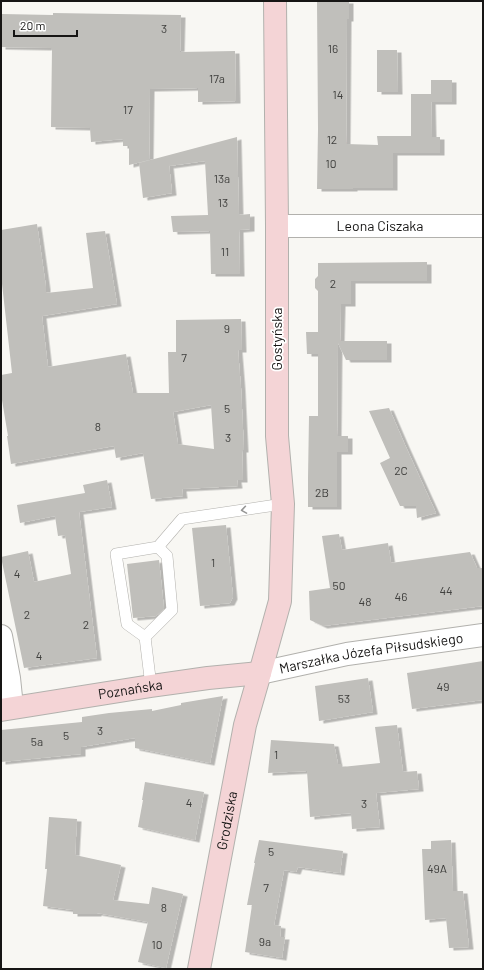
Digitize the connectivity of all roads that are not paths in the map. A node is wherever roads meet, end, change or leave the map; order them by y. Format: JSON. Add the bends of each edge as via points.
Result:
{"nodes":[{"id":1,"x":274,"y":1,"type":"edge"},
{"id":2,"x":277,"y":226,"type":"junction"},
{"id":3,"x":483,"y":226,"type":"edge"},
{"id":4,"x":283,"y":504,"type":"junction"},
{"id":5,"x":158,"y":547,"type":"junction"},
{"id":6,"x":483,"y":635,"type":"edge"},
{"id":7,"x":1,"y":636,"type":"edge"},
{"id":8,"x":145,"y":637,"type":"junction"},
{"id":9,"x":260,"y":673,"type":"junction"},
{"id":10,"x":150,"y":686,"type":"junction"},
{"id":11,"x":7,"y":708,"type":"edge"},
{"id":12,"x":199,"y":969,"type":"edge"}],
"edges":[{"from":1,"to":2,"type":"main road","name":"Gostyńska"},
{"from":2,"to":3,"type":"street","name":"Leona Ciszaka"},
{"from":2,"to":4,"type":"main road","name":"Gostyńska","via":[[277,436]]},
{"from":4,"to":5,"type":"lane","one_way":true,"via":[[182,519]]},
{"from":4,"to":9,"type":"main road","name":"Gostyńska","via":[[280,601]]},
{"from":5,"to":8,"type":"lane","via":[[167,556],[172,610]]},
{"from":5,"to":8,"type":"lane","via":[[116,554],[127,624]]},
{"from":6,"to":9,"type":"street","name":"Marszałka Józefa Piłsudskiego","via":[[347,654]]},
{"from":7,"to":11,"type":"street","via":[[9,678]]},
{"from":8,"to":10,"type":"lane"},
{"from":9,"to":10,"type":"main road","name":"Poznańska"},
{"from":9,"to":12,"type":"main road","name":"Grodziska","via":[[245,725]]},
{"from":10,"to":11,"type":"main road","name":"Poznańska"}]}
